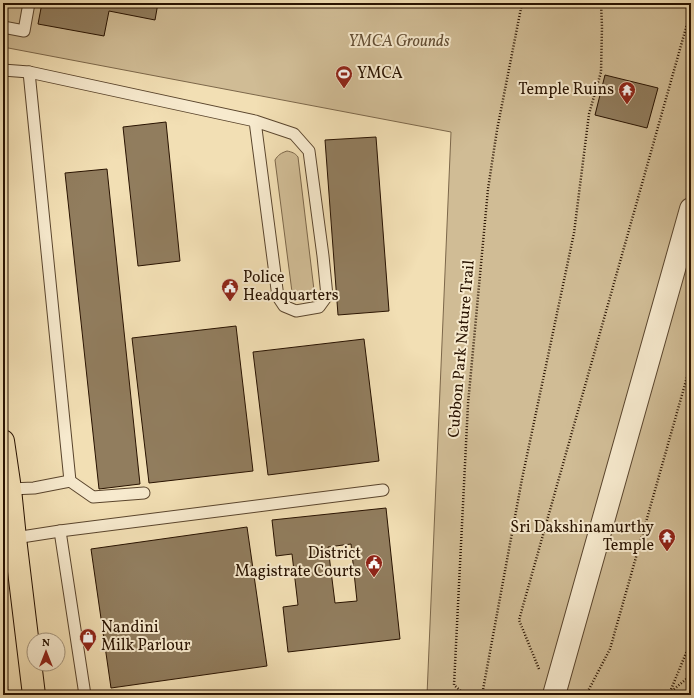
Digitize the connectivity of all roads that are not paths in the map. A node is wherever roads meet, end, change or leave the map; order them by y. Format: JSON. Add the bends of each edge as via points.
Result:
{"nodes":[{"id":1,"x":29,"y":3,"type":"edge"},
{"id":2,"x":3,"y":28,"type":"edge"},
{"id":3,"x":3,"y":70,"type":"edge"},
{"id":4,"x":29,"y":72,"type":"junction"},
{"id":5,"x":255,"y":121,"type":"junction"},
{"id":6,"x":691,"y":209,"type":"edge"},
{"id":7,"x":3,"y":441,"type":"edge"},
{"id":8,"x":70,"y":481,"type":"junction"},
{"id":9,"x":10,"y":489,"type":"junction"},
{"id":10,"x":383,"y":490,"type":"dead end"},
{"id":11,"x":144,"y":493,"type":"dead end"},
{"id":12,"x":60,"y":531,"type":"junction"},
{"id":13,"x":15,"y":538,"type":"junction"},
{"id":14,"x":34,"y":695,"type":"edge"},
{"id":15,"x":85,"y":695,"type":"edge"},
{"id":16,"x":554,"y":695,"type":"edge"}],
"edges":[{"from":1,"to":2,"type":"lane","via":[[24,31]]},
{"from":3,"to":4,"type":"lane"},
{"from":4,"to":5,"type":"lane"},
{"from":4,"to":8,"type":"lane"},
{"from":5,"to":5,"type":"lane","via":[[294,134],[309,151],[328,296],[319,308],[296,311],[284,306],[278,297]]},
{"from":6,"to":16,"type":"street"},
{"from":7,"to":9,"type":"main road"},
{"from":8,"to":9,"type":"lane","via":[[34,488]]},
{"from":8,"to":11,"type":"lane","via":[[93,497]]},
{"from":9,"to":13,"type":"main road"},
{"from":10,"to":12,"type":"lane"},
{"from":12,"to":13,"type":"lane"},
{"from":12,"to":15,"type":"lane"},
{"from":13,"to":14,"type":"main road"}]}
